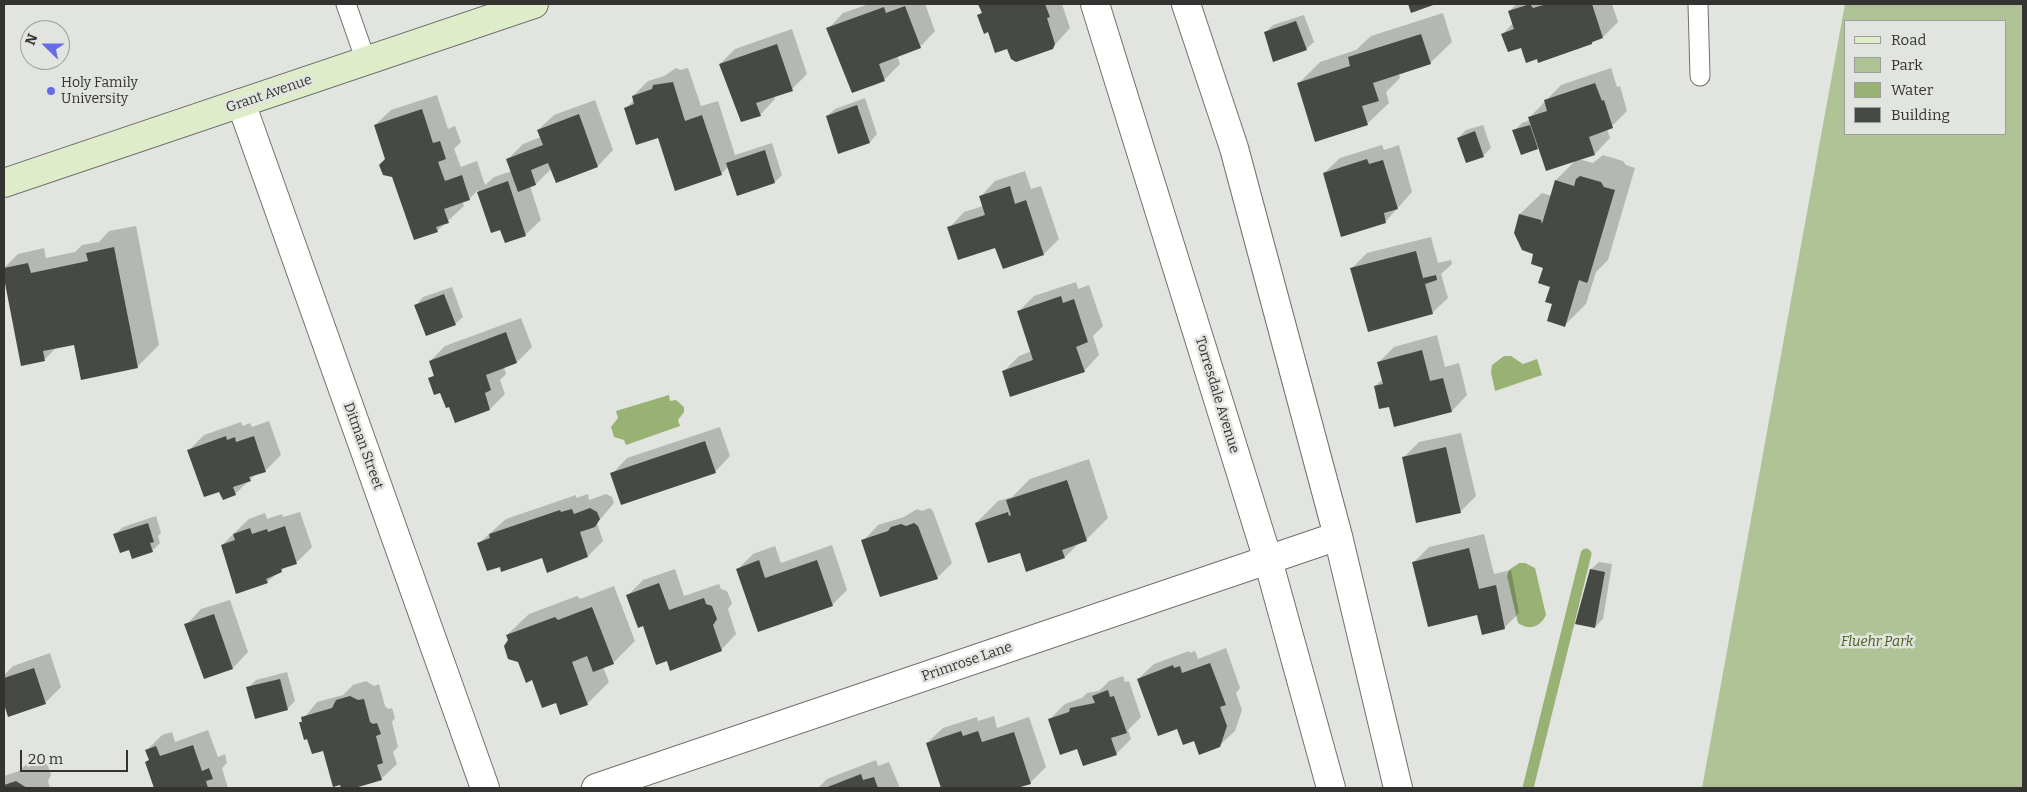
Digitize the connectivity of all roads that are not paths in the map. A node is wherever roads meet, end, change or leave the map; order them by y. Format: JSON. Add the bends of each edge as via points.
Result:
{"nodes":[{"id":1,"x":346,"y":4,"type":"edge"},
{"id":2,"x":534,"y":4,"type":"edge"},
{"id":3,"x":1095,"y":4,"type":"edge"},
{"id":4,"x":1186,"y":4,"type":"edge"},
{"id":5,"x":1698,"y":4,"type":"edge"},
{"id":6,"x":366,"y":61,"type":"junction"},
{"id":7,"x":1700,"y":76,"type":"dead end"},
{"id":8,"x":241,"y":103,"type":"junction"},
{"id":9,"x":4,"y":183,"type":"edge"},
{"id":10,"x":1338,"y":536,"type":"junction"},
{"id":11,"x":1268,"y":560,"type":"junction"},
{"id":12,"x":485,"y":788,"type":"edge"},
{"id":13,"x":596,"y":788,"type":"edge"},
{"id":14,"x":1331,"y":788,"type":"edge"},
{"id":15,"x":1398,"y":788,"type":"edge"}],
"edges":[{"from":1,"to":6,"type":"lane"},
{"from":2,"to":6,"type":"street","name":"Grant Avenue"},
{"from":3,"to":11,"type":"street","name":"Torresdale Avenue"},
{"from":4,"to":10,"type":"street","via":[[1234,148]]},
{"from":5,"to":7,"type":"lane"},
{"from":6,"to":8,"type":"street","name":"Grant Avenue"},
{"from":8,"to":9,"type":"street","name":"Grant Avenue"},
{"from":8,"to":12,"type":"street","name":"Ditman Street"},
{"from":10,"to":11,"type":"street","name":"Primrose Lane"},
{"from":10,"to":15,"type":"street"},
{"from":11,"to":13,"type":"street","name":"Primrose Lane"},
{"from":11,"to":14,"type":"street","name":"Torresdale Avenue"}]}
